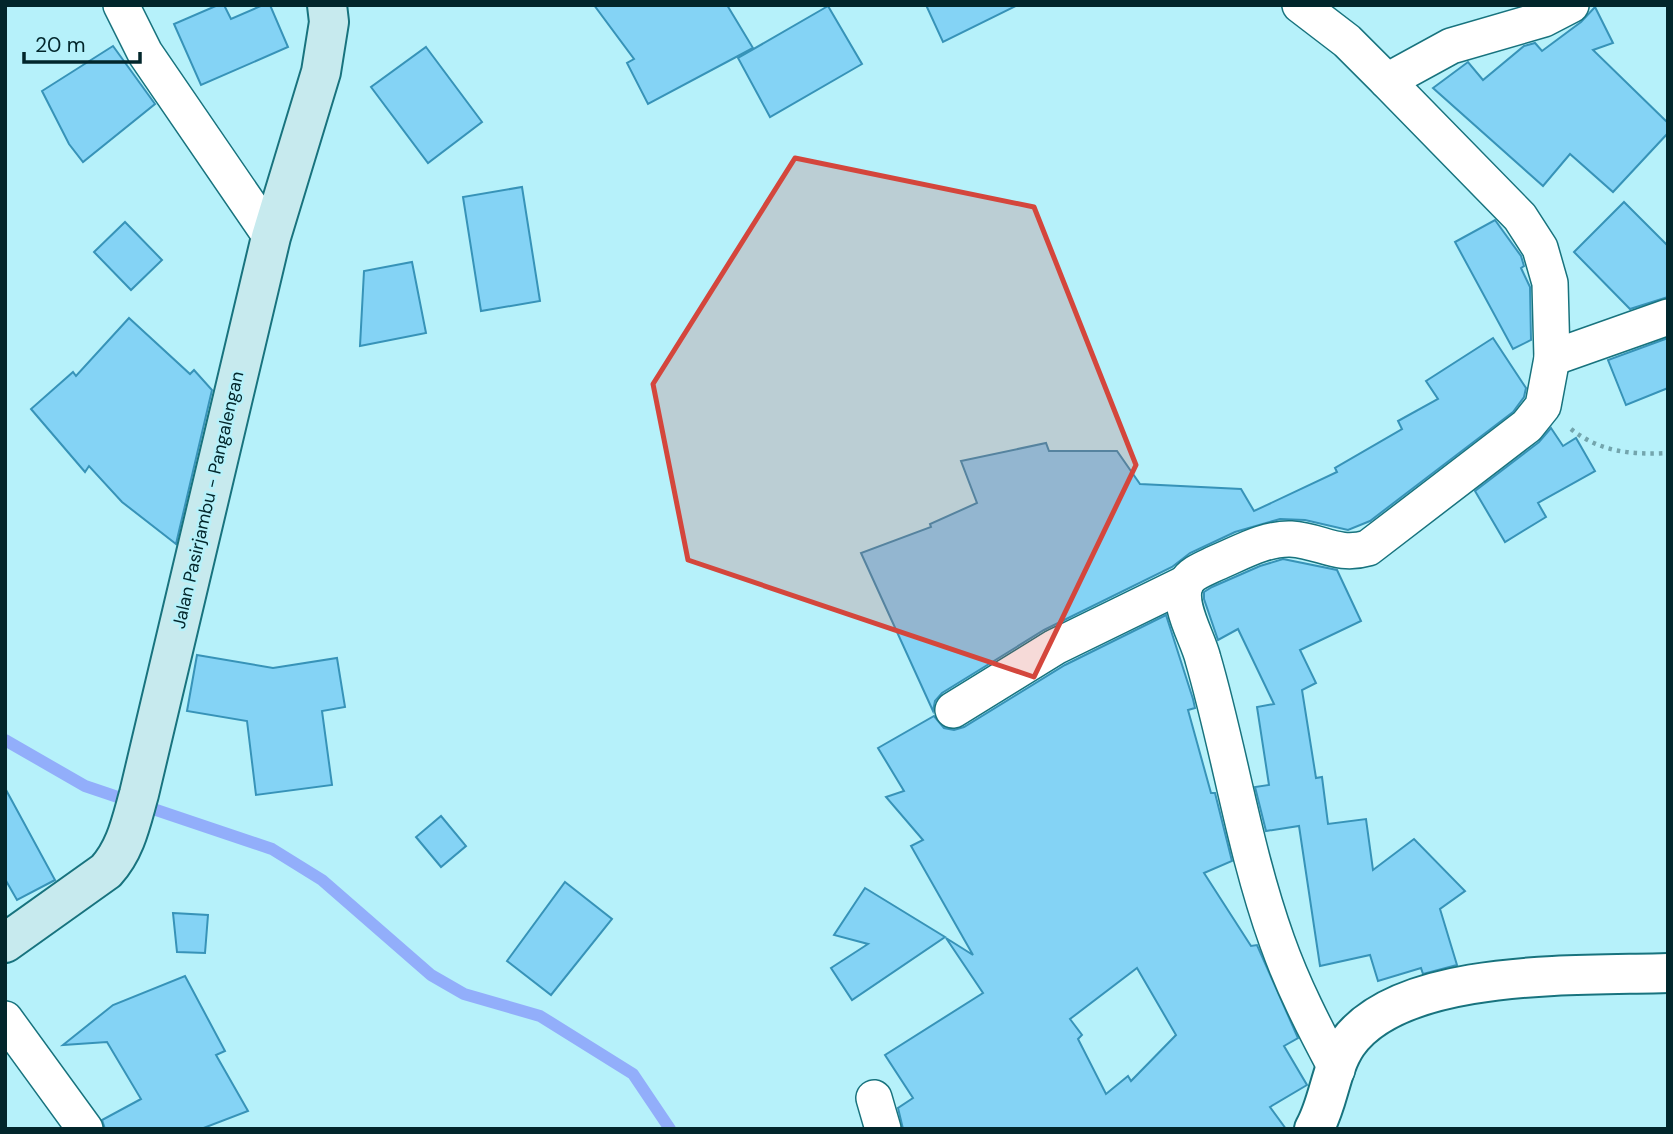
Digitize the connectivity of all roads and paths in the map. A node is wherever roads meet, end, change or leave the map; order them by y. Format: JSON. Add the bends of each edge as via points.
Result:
{"nodes":[{"id":1,"x":121,"y":5,"type":"edge"},
{"id":2,"x":1300,"y":5,"type":"edge"},
{"id":3,"x":1571,"y":5,"type":"edge"},
{"id":4,"x":335,"y":11,"type":"edge"},
{"id":5,"x":1387,"y":81,"type":"junction"},
{"id":6,"x":271,"y":237,"type":"junction"},
{"id":7,"x":1668,"y":317,"type":"edge"},
{"id":8,"x":1552,"y":358,"type":"junction"},
{"id":9,"x":1543,"y":406,"type":"junction"},
{"id":10,"x":1668,"y":453,"type":"edge"},
{"id":11,"x":1186,"y":583,"type":"junction"},
{"id":12,"x":953,"y":710,"type":"dead end"},
{"id":13,"x":5,"y":943,"type":"edge"},
{"id":14,"x":1668,"y":973,"type":"edge"},
{"id":15,"x":5,"y":1019,"type":"edge"},
{"id":16,"x":1337,"y":1070,"type":"junction"},
{"id":17,"x":85,"y":1129,"type":"edge"},
{"id":18,"x":1314,"y":1129,"type":"edge"}],
"edges":[{"from":1,"to":6,"type":"street","via":[[145,53]]},
{"from":2,"to":5,"type":"street","via":[[1347,41]]},
{"from":3,"to":5,"type":"street","via":[[1544,19],[1451,46]]},
{"from":4,"to":6,"type":"main road","name":"Jalan Pasirjambu - Pangalengan"},
{"from":5,"to":8,"type":"street","via":[[1520,217],[1541,248],[1550,283]]},
{"from":6,"to":13,"type":"main road","name":"Jalan Pasirjambu - Pangalengan","via":[[125,842],[106,871]]},
{"from":7,"to":8,"type":"street"},
{"from":8,"to":9,"type":"street"},
{"from":9,"to":10,"type":"path","via":[[1592,445],[1643,455]]},
{"from":9,"to":11,"type":"street","via":[[1527,426],[1368,548],[1349,553],[1289,539],[1258,544],[1197,572]]},
{"from":11,"to":12,"type":"street","via":[[1055,647]]},
{"from":11,"to":16,"type":"street","via":[[1183,601],[1208,675],[1251,858],[1301,1003]]},
{"from":14,"to":16,"type":"street","via":[[1531,978],[1443,988],[1405,1002],[1357,1033],[1346,1045]]},
{"from":15,"to":17,"type":"street"},
{"from":16,"to":18,"type":"street"}]}
